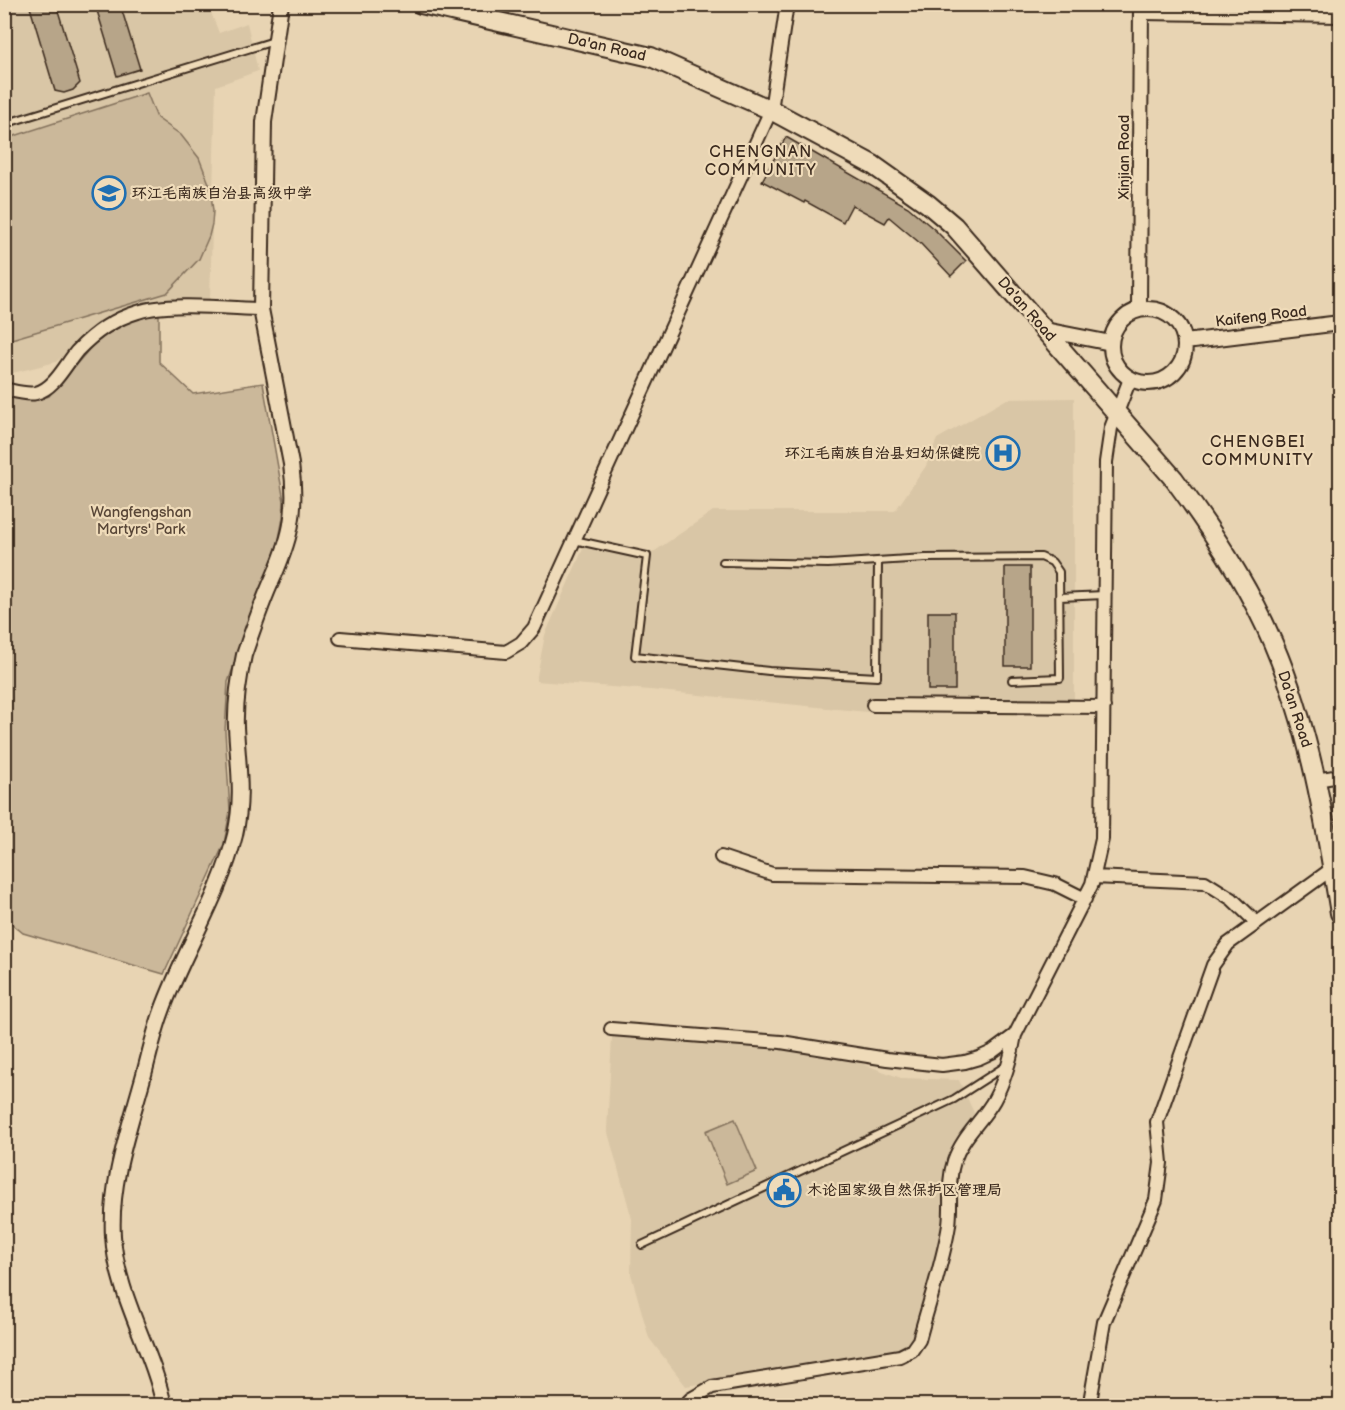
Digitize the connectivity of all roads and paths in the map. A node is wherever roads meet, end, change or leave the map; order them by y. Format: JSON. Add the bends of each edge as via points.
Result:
{"nodes":[{"id":1,"x":281,"y":4,"type":"edge"},
{"id":2,"x":420,"y":4,"type":"edge"},
{"id":3,"x":787,"y":4,"type":"edge"},
{"id":4,"x":1141,"y":9,"type":"edge"},
{"id":5,"x":1341,"y":16,"type":"edge"},
{"id":6,"x":275,"y":41,"type":"junction"},
{"id":7,"x":771,"y":110,"type":"junction"},
{"id":8,"x":4,"y":124,"type":"edge"},
{"id":9,"x":261,"y":309,"type":"junction"},
{"id":10,"x":1139,"y":310,"type":"junction"},
{"id":11,"x":1341,"y":323,"type":"edge"},
{"id":12,"x":1045,"y":330,"type":"junction"},
{"id":13,"x":1185,"y":342,"type":"junction"},
{"id":14,"x":1111,"y":343,"type":"junction"},
{"id":15,"x":1130,"y":379,"type":"junction"},
{"id":16,"x":4,"y":388,"type":"edge"},
{"id":17,"x":1116,"y":412,"type":"junction"},
{"id":18,"x":574,"y":540,"type":"junction"},
{"id":19,"x":878,"y":561,"type":"junction"},
{"id":20,"x":723,"y":562,"type":"dead end"},
{"id":21,"x":1105,"y":595,"type":"junction"},
{"id":22,"x":1060,"y":597,"type":"junction"},
{"id":23,"x":340,"y":638,"type":"dead end"},
{"id":24,"x":1012,"y":680,"type":"dead end"},
{"id":25,"x":873,"y":705,"type":"dead end"},
{"id":26,"x":1104,"y":707,"type":"junction"},
{"id":27,"x":1341,"y":776,"type":"edge"},
{"id":28,"x":1316,"y":780,"type":"junction"},
{"id":29,"x":721,"y":857,"type":"dead end"},
{"id":30,"x":1334,"y":868,"type":"junction"},
{"id":31,"x":1094,"y":877,"type":"junction"},
{"id":32,"x":1084,"y":899,"type":"junction"},
{"id":33,"x":1341,"y":913,"type":"edge"},
{"id":34,"x":1257,"y":923,"type":"junction"},
{"id":35,"x":611,"y":1029,"type":"dead end"},
{"id":36,"x":1016,"y":1035,"type":"junction"},
{"id":37,"x":1010,"y":1063,"type":"junction"},
{"id":38,"x":642,"y":1245,"type":"dead end"},
{"id":39,"x":1091,"y":1396,"type":"dead end"},
{"id":40,"x":164,"y":1406,"type":"edge"},
{"id":41,"x":684,"y":1406,"type":"edge"}],
"edges":[{"from":1,"to":6,"type":"street"},
{"from":2,"to":7,"type":"main road","name":"Da'an Road","via":[[651,57]]},
{"from":3,"to":7,"type":"street"},
{"from":4,"to":5,"type":"street"},
{"from":4,"to":10,"type":"street","name":"Xinjian Road"},
{"from":6,"to":8,"type":"lane"},
{"from":6,"to":9,"type":"street","via":[[264,122]]},
{"from":7,"to":12,"type":"main road","name":"Da'an Road","via":[[851,152],[928,204],[954,226]]},
{"from":7,"to":18,"type":"street"},
{"from":9,"to":16,"type":"street","via":[[154,307],[136,312],[113,322],[88,341],[43,390],[31,394]]},
{"from":9,"to":40,"type":"street","via":[[291,464],[293,518],[285,553],[247,645],[240,672],[236,727],[240,798],[231,850],[162,1011],[122,1150],[114,1195],[113,1237],[118,1274]]},
{"from":10,"to":13,"type":"street","via":[[1165,313],[1179,326]]},
{"from":10,"to":14,"type":"street","via":[[1117,326]]},
{"from":11,"to":13,"type":"street","name":"Kaifeng Road"},
{"from":12,"to":14,"type":"street"},
{"from":12,"to":17,"type":"main road","name":"Da'an Road"},
{"from":13,"to":15,"type":"street","via":[[1183,359],[1167,378],[1151,384]]},
{"from":14,"to":15,"type":"street","via":[[1114,361]]},
{"from":15,"to":17,"type":"street"},
{"from":17,"to":21,"type":"street","via":[[1106,462]]},
{"from":17,"to":28,"type":"main road","name":"Da'an Road","via":[[1174,479],[1240,578],[1277,653]]},
{"from":18,"to":19,"type":"lane","via":[[647,556],[635,656],[770,671],[877,677]]},
{"from":18,"to":23,"type":"street","via":[[534,628],[506,652]]},
{"from":19,"to":20,"type":"lane"},
{"from":19,"to":22,"type":"lane","via":[[1041,557],[1052,562],[1059,572]]},
{"from":21,"to":22,"type":"lane"},
{"from":21,"to":26,"type":"street"},
{"from":22,"to":24,"type":"lane","via":[[1060,678]]},
{"from":25,"to":26,"type":"street"},
{"from":26,"to":31,"type":"street","via":[[1102,839]]},
{"from":27,"to":28,"type":"street"},
{"from":28,"to":30,"type":"main road","name":"Da'an Road"},
{"from":29,"to":32,"type":"street","via":[[772,873],[1025,877],[1055,884]]},
{"from":30,"to":33,"type":"main road","name":"Da'an Road"},
{"from":30,"to":34,"type":"street"},
{"from":31,"to":32,"type":"street"},
{"from":31,"to":34,"type":"street","via":[[1204,882],[1232,899]]},
{"from":32,"to":36,"type":"street"},
{"from":34,"to":39,"type":"street","via":[[1228,944],[1214,965],[1157,1122],[1161,1163],[1156,1200],[1104,1322]]},
{"from":35,"to":36,"type":"street","via":[[780,1042],[942,1065],[979,1058]]},
{"from":36,"to":37,"type":"street"},
{"from":37,"to":38,"type":"lane","via":[[954,1099]]},
{"from":37,"to":41,"type":"street","via":[[994,1100],[961,1144],[954,1161],[945,1243],[919,1340],[912,1350],[900,1356],[712,1387]]}]}
